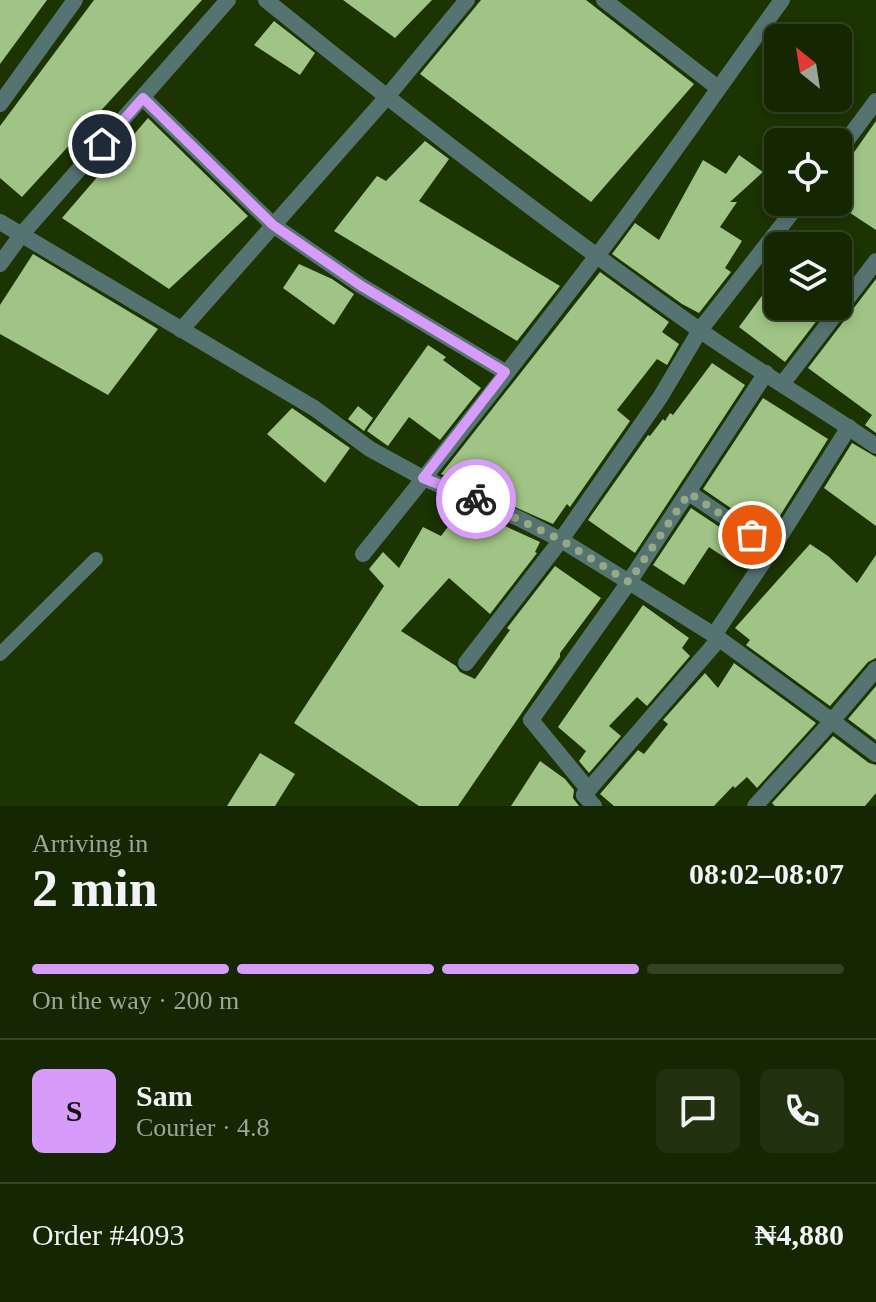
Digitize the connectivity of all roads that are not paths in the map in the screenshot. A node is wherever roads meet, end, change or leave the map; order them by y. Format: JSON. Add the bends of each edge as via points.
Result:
{"nodes":[{"id":1,"x":75,"y":0,"type":"edge"},
{"id":2,"x":228,"y":0,"type":"edge"},
{"id":3,"x":266,"y":0,"type":"edge"},
{"id":4,"x":467,"y":0,"type":"edge"},
{"id":5,"x":604,"y":0,"type":"edge"},
{"id":6,"x":782,"y":0,"type":"edge"},
{"id":7,"x":718,"y":88,"type":"junction"},
{"id":8,"x":143,"y":98,"type":"junction"},
{"id":9,"x":386,"y":98,"type":"junction"},
{"id":10,"x":876,"y":101,"type":"edge"},
{"id":11,"x":0,"y":104,"type":"edge"},
{"id":12,"x":852,"y":133,"type":"edge"},
{"id":13,"x":789,"y":216,"type":"edge"},
{"id":14,"x":0,"y":222,"type":"edge"},
{"id":15,"x":273,"y":225,"type":"junction"},
{"id":16,"x":22,"y":234,"type":"junction"},
{"id":17,"x":598,"y":255,"type":"junction"},
{"id":18,"x":876,"y":261,"type":"edge"},
{"id":19,"x":0,"y":264,"type":"edge"},
{"id":20,"x":181,"y":330,"type":"junction"},
{"id":21,"x":700,"y":330,"type":"junction"},
{"id":22,"x":505,"y":372,"type":"junction"},
{"id":23,"x":766,"y":373,"type":"junction"},
{"id":24,"x":783,"y":383,"type":"junction"},
{"id":25,"x":849,"y":427,"type":"junction"},
{"id":26,"x":876,"y":446,"type":"edge"},
{"id":27,"x":423,"y":478,"type":"junction"},
{"id":28,"x":689,"y":493,"type":"junction"},
{"id":29,"x":561,"y":540,"type":"junction"},
{"id":30,"x":772,"y":549,"type":"junction"},
{"id":31,"x":363,"y":554,"type":"dead end"},
{"id":32,"x":96,"y":559,"type":"dead end"},
{"id":33,"x":629,"y":582,"type":"junction"},
{"id":34,"x":716,"y":637,"type":"junction"},
{"id":35,"x":0,"y":654,"type":"edge"},
{"id":36,"x":466,"y":663,"type":"dead end"},
{"id":37,"x":876,"y":669,"type":"edge"},
{"id":38,"x":832,"y":721,"type":"junction"},
{"id":39,"x":876,"y":754,"type":"edge"},
{"id":40,"x":589,"y":800,"type":"edge"},
{"id":41,"x":755,"y":806,"type":"edge"}],
"edges":[{"from":1,"to":11,"type":"street"},
{"from":2,"to":8,"type":"street"},
{"from":3,"to":9,"type":"street"},
{"from":4,"to":9,"type":"street"},
{"from":5,"to":7,"type":"street"},
{"from":6,"to":7,"type":"street"},
{"from":7,"to":17,"type":"street"},
{"from":8,"to":15,"type":"street"},
{"from":8,"to":16,"type":"street"},
{"from":9,"to":15,"type":"street"},
{"from":9,"to":17,"type":"street"},
{"from":10,"to":12,"type":"street"},
{"from":13,"to":21,"type":"street"},
{"from":14,"to":16,"type":"street"},
{"from":15,"to":20,"type":"street"},
{"from":15,"to":22,"type":"street","via":[[360,285]]},
{"from":16,"to":19,"type":"street"},
{"from":16,"to":20,"type":"street"},
{"from":17,"to":21,"type":"street"},
{"from":17,"to":22,"type":"street"},
{"from":18,"to":24,"type":"street"},
{"from":20,"to":27,"type":"street"},
{"from":21,"to":23,"type":"street"},
{"from":21,"to":29,"type":"street"},
{"from":22,"to":27,"type":"street"},
{"from":23,"to":24,"type":"street"},
{"from":23,"to":28,"type":"street"},
{"from":24,"to":25,"type":"street"},
{"from":25,"to":26,"type":"street"},
{"from":25,"to":30,"type":"street"},
{"from":27,"to":29,"type":"street"},
{"from":27,"to":31,"type":"street"},
{"from":28,"to":30,"type":"street"},
{"from":28,"to":33,"type":"street"},
{"from":29,"to":33,"type":"street"},
{"from":29,"to":36,"type":"street"},
{"from":30,"to":34,"type":"street"},
{"from":32,"to":35,"type":"lane"},
{"from":33,"to":34,"type":"street"},
{"from":33,"to":40,"type":"street","via":[[531,720],[587,788]]},
{"from":34,"to":38,"type":"street"},
{"from":34,"to":40,"type":"street"},
{"from":37,"to":38,"type":"street"},
{"from":38,"to":39,"type":"street"},
{"from":38,"to":41,"type":"street"}]}
